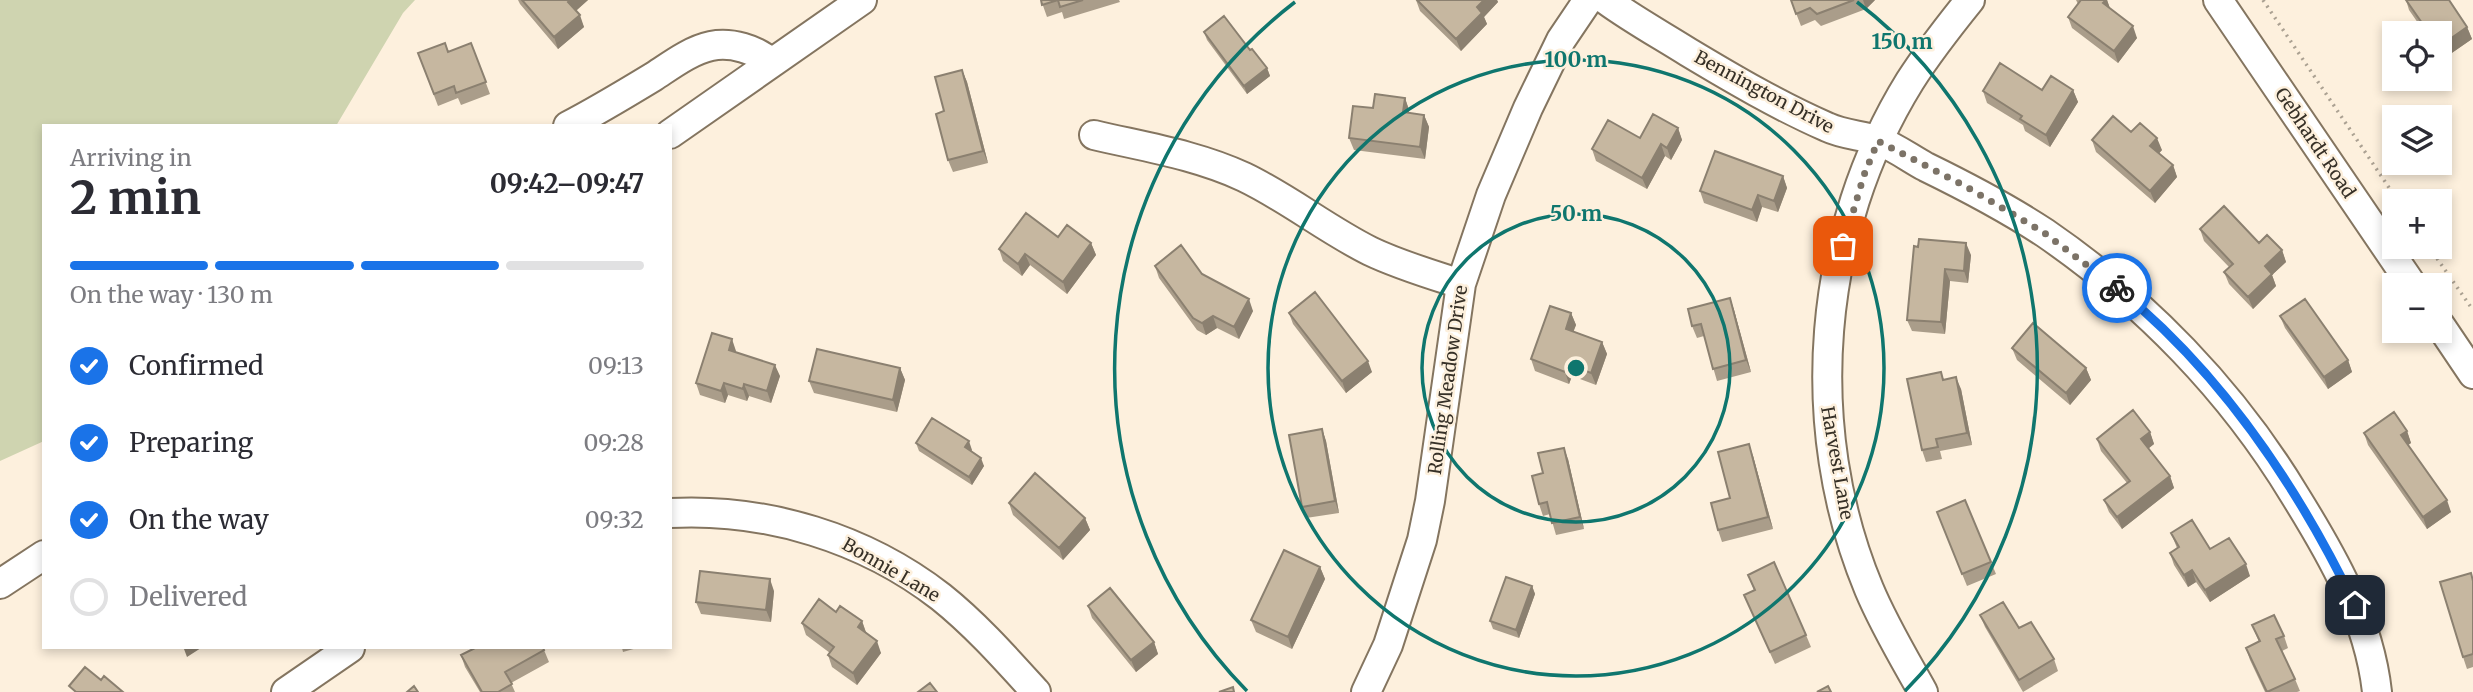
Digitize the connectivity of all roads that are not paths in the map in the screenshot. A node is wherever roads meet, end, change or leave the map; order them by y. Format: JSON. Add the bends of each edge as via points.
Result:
{"nodes":[{"id":1,"x":862,"y":0,"type":"edge"},
{"id":2,"x":1588,"y":0,"type":"edge"},
{"id":3,"x":1606,"y":0,"type":"edge"},
{"id":4,"x":1970,"y":0,"type":"edge"},
{"id":5,"x":2218,"y":0,"type":"edge"},
{"id":6,"x":828,"y":10,"type":"edge"},
{"id":7,"x":771,"y":64,"type":"junction"},
{"id":8,"x":572,"y":124,"type":"edge"},
{"id":9,"x":672,"y":133,"type":"edge"},
{"id":10,"x":1094,"y":135,"type":"dead end"},
{"id":11,"x":1878,"y":141,"type":"junction"},
{"id":12,"x":2404,"y":273,"type":"edge"},
{"id":13,"x":1461,"y":284,"type":"junction"},
{"id":14,"x":2452,"y":343,"type":"edge"},
{"id":15,"x":2473,"y":374,"type":"edge"},
{"id":16,"x":672,"y":513,"type":"edge"},
{"id":17,"x":42,"y":556,"type":"edge"},
{"id":18,"x":0,"y":584,"type":"edge"},
{"id":19,"x":349,"y":649,"type":"edge"},
{"id":20,"x":285,"y":692,"type":"edge"},
{"id":21,"x":1036,"y":692,"type":"edge"},
{"id":22,"x":1366,"y":692,"type":"edge"},
{"id":23,"x":1923,"y":692,"type":"edge"},
{"id":24,"x":2377,"y":692,"type":"edge"}],
"edges":[{"from":1,"to":6,"type":"street"},
{"from":2,"to":13,"type":"street","name":"Rolling Meadow Drive","via":[[1561,40],[1528,108],[1491,195]]},
{"from":3,"to":11,"type":"street","name":"Bennington Drive","via":[[1744,86],[1828,128]]},
{"from":4,"to":11,"type":"street","name":"Harvest Lane","via":[[1910,81]]},
{"from":5,"to":12,"type":"street","name":"Gebhardt Road"},
{"from":6,"to":7,"type":"street"},
{"from":7,"to":8,"type":"street","via":[[746,49],[708,46]]},
{"from":7,"to":9,"type":"street"},
{"from":10,"to":13,"type":"street","via":[[1218,166],[1270,191],[1368,250]]},
{"from":11,"to":23,"type":"street","name":"Harvest Lane","via":[[1839,265],[1831,307],[1826,404],[1852,541],[1886,626]]},
{"from":11,"to":24,"type":"street","name":"Bennington Drive","via":[[2052,239],[2129,298],[2204,373],[2276,464],[2330,556],[2368,639]]},
{"from":13,"to":22,"type":"street","name":"Rolling Meadow Drive","via":[[1422,540],[1388,645]]},
{"from":14,"to":15,"type":"street"},
{"from":16,"to":21,"type":"street","name":"Bonnie Lane","via":[[784,523],[860,549],[940,597]]},
{"from":17,"to":18,"type":"street"},
{"from":19,"to":20,"type":"street"}]}
